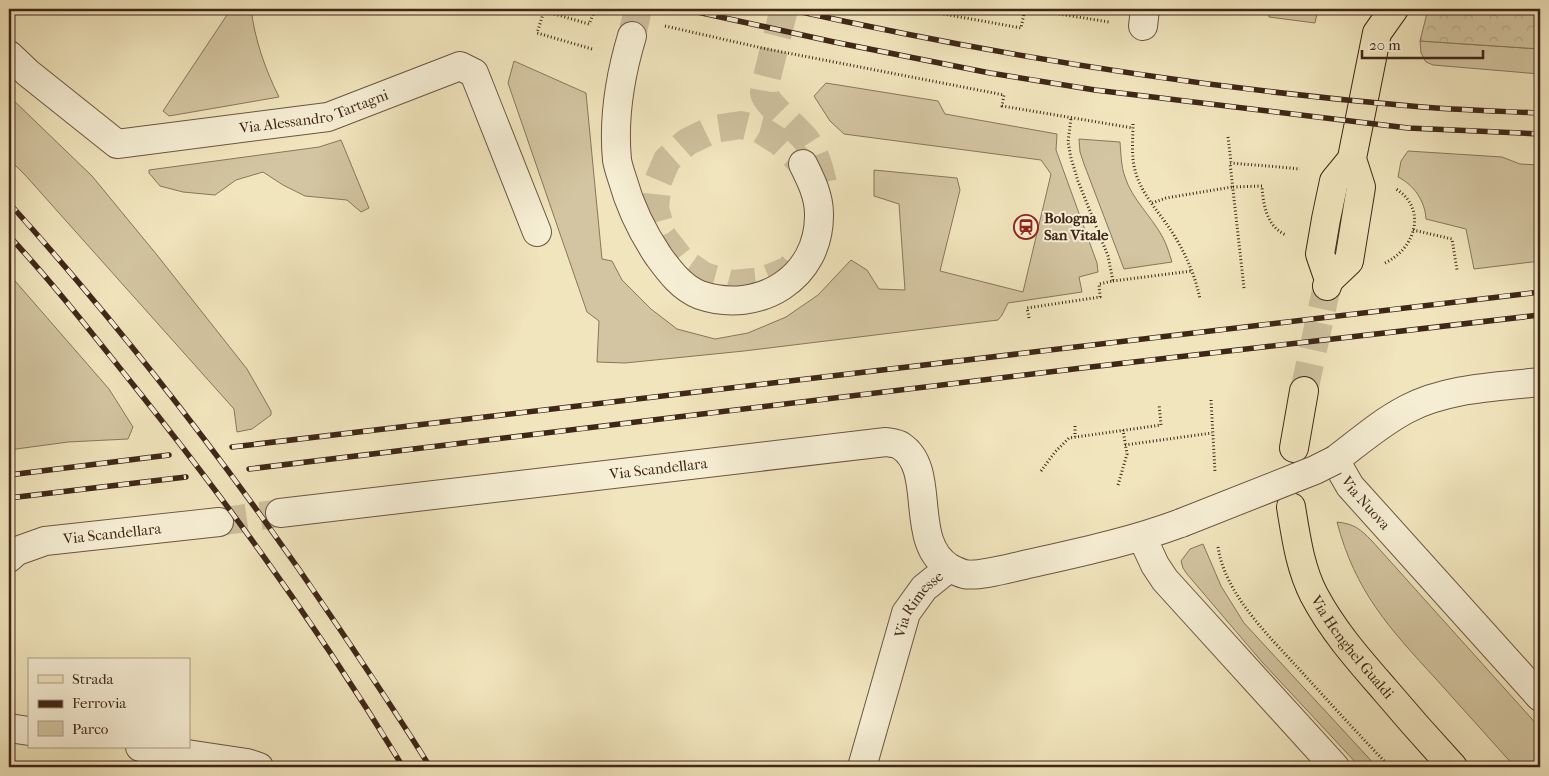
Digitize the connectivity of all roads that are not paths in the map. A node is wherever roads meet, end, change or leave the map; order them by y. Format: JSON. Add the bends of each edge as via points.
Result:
{"nodes":[{"id":1,"x":1394,"y":9,"type":"edge"},
{"id":2,"x":1374,"y":21,"type":"edge"},
{"id":3,"x":628,"y":48,"type":"tunnel mouth"},
{"id":4,"x":9,"y":55,"type":"edge"},
{"id":5,"x":803,"y":164,"type":"tunnel mouth"},
{"id":6,"x":537,"y":232,"type":"dead end"},
{"id":7,"x":1328,"y":283,"type":"tunnel mouth"},
{"id":8,"x":1540,"y":382,"type":"edge"},
{"id":9,"x":1304,"y":391,"type":"tunnel mouth"},
{"id":10,"x":1294,"y":448,"type":"dead end"},
{"id":11,"x":1335,"y":460,"type":"junction"},
{"id":12,"x":1291,"y":508,"type":"dead end"},
{"id":13,"x":280,"y":514,"type":"tunnel mouth"},
{"id":14,"x":219,"y":522,"type":"tunnel mouth"},
{"id":15,"x":1135,"y":539,"type":"junction"},
{"id":16,"x":9,"y":558,"type":"edge"},
{"id":17,"x":949,"y":568,"type":"junction"},
{"id":18,"x":1540,"y":697,"type":"edge"},
{"id":19,"x":9,"y":728,"type":"edge"},
{"id":20,"x":28,"y":731,"type":"edge"},
{"id":21,"x":147,"y":748,"type":"edge"},
{"id":22,"x":259,"y":767,"type":"edge"},
{"id":23,"x":862,"y":767,"type":"edge"},
{"id":24,"x":1335,"y":767,"type":"edge"},
{"id":25,"x":1453,"y":767,"type":"edge"}],
"edges":[{"from":1,"to":2,"type":"main road"},
{"from":2,"to":7,"type":"main road","via":[[1352,159],[1362,187],[1349,261]]},
{"from":3,"to":5,"type":"street","via":[[620,79],[617,162],[628,198],[649,243],[674,278],[698,294],[726,302],[755,299],[782,287],[803,266],[816,240],[819,213],[814,186]]},
{"from":4,"to":6,"type":"street","name":"Via Alessandro Tartagni","via":[[117,144],[328,117],[460,66],[474,73]]},
{"from":8,"to":11,"type":"street","via":[[1465,391],[1426,401],[1367,434]]},
{"from":9,"to":10,"type":"main road"},
{"from":11,"to":15,"type":"street","name":"Via Nuova","bridge":true},
{"from":11,"to":18,"type":"street","name":"Via Nuova","via":[[1350,486]]},
{"from":12,"to":25,"type":"main road","name":"Via Henghel Gualdi","via":[[1304,571],[1327,617],[1346,645]]},
{"from":13,"to":17,"type":"street","name":"Via Scandellara","via":[[886,442],[899,444],[915,463],[930,542]]},
{"from":14,"to":16,"type":"street","name":"Via Scandellara","via":[[45,541],[17,551]]},
{"from":15,"to":17,"type":"street","name":"Via Rimesse","via":[[984,573],[964,574]]},
{"from":15,"to":24,"type":"street","via":[[1164,580]]},
{"from":17,"to":23,"type":"street","name":"Via Rimesse","via":[[924,588],[906,613]]},
{"from":19,"to":20,"type":"street"},
{"from":21,"to":22,"type":"street"}]}
